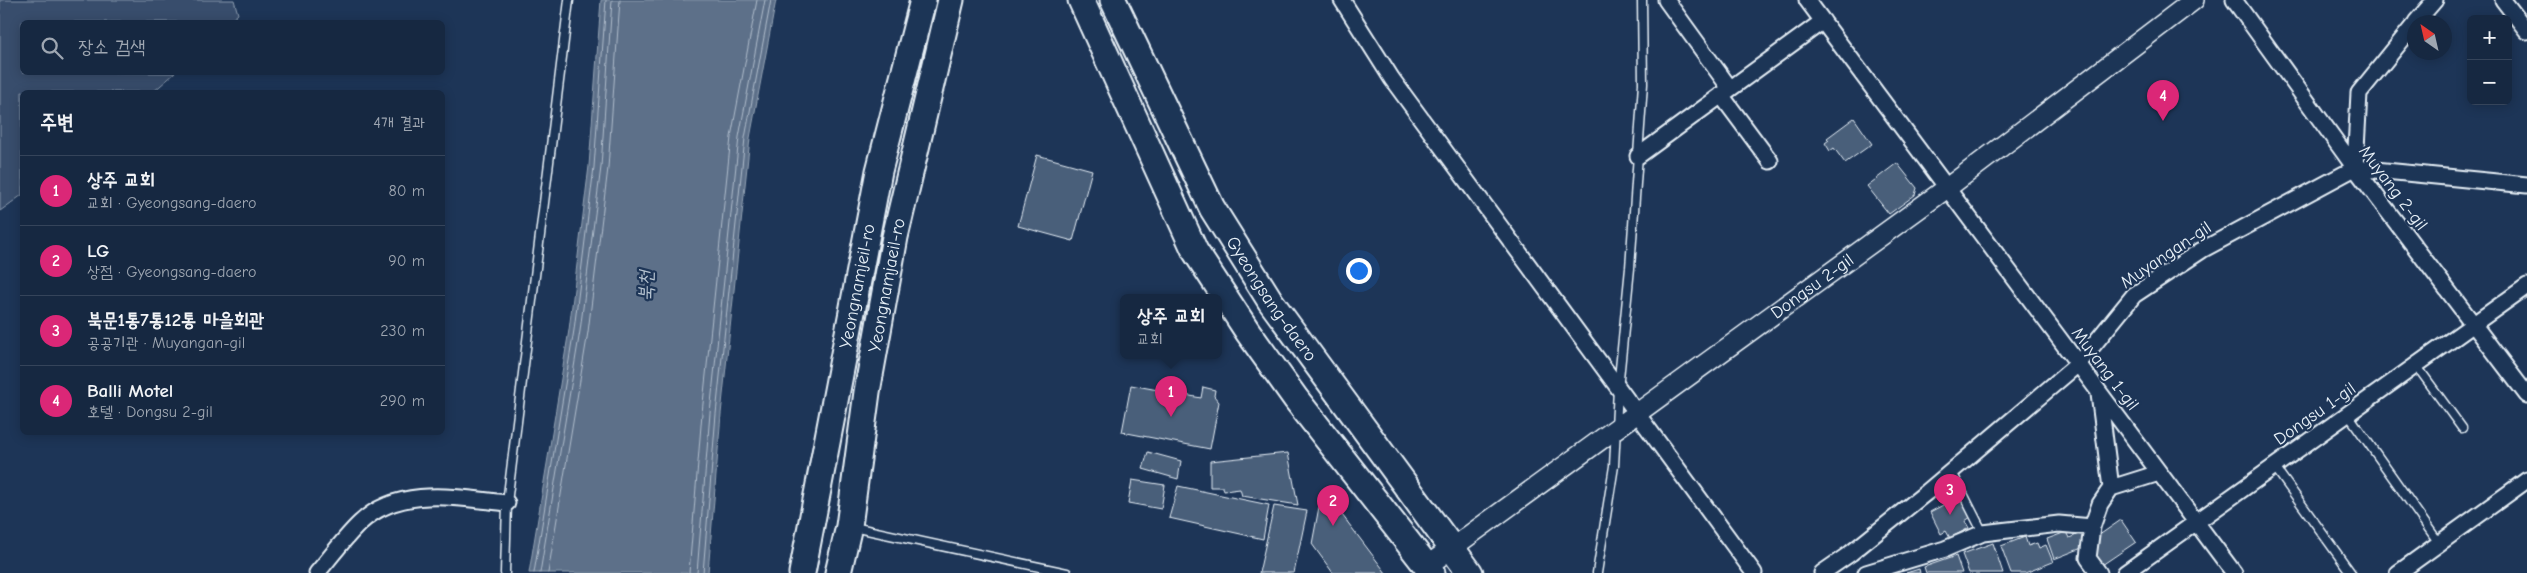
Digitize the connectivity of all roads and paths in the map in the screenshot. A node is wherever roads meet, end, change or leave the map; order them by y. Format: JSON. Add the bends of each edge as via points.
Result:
{"nodes":[{"id":1,"x":569,"y":0,"type":"edge"},
{"id":2,"x":923,"y":0,"type":"edge"},
{"id":3,"x":951,"y":0,"type":"edge"},
{"id":4,"x":1081,"y":0,"type":"edge"},
{"id":5,"x":1113,"y":0,"type":"edge"},
{"id":6,"x":1342,"y":0,"type":"edge"},
{"id":7,"x":1642,"y":0,"type":"edge"},
{"id":8,"x":1666,"y":0,"type":"edge"},
{"id":9,"x":1807,"y":0,"type":"edge"},
{"id":10,"x":2194,"y":0,"type":"edge"},
{"id":11,"x":2234,"y":0,"type":"edge"},
{"id":12,"x":2435,"y":0,"type":"edge"},
{"id":13,"x":2504,"y":0,"type":"edge"},
{"id":14,"x":2422,"y":15,"type":"edge"},
{"id":15,"x":1823,"y":21,"type":"junction"},
{"id":16,"x":2527,"y":31,"type":"edge"},
{"id":17,"x":2407,"y":34,"type":"edge"},
{"id":18,"x":1725,"y":91,"type":"junction"},
{"id":19,"x":1638,"y":156,"type":"junction"},
{"id":20,"x":1770,"y":161,"type":"dead end"},
{"id":21,"x":2355,"y":168,"type":"junction"},
{"id":22,"x":2527,"y":186,"type":"edge"},
{"id":23,"x":1946,"y":188,"type":"junction"},
{"id":24,"x":2527,"y":286,"type":"edge"},
{"id":25,"x":2472,"y":325,"type":"junction"},
{"id":26,"x":2078,"y":364,"type":"junction"},
{"id":27,"x":2416,"y":366,"type":"junction"},
{"id":28,"x":1618,"y":389,"type":"junction"},
{"id":29,"x":2098,"y":391,"type":"junction"},
{"id":30,"x":2527,"y":395,"type":"edge"},
{"id":31,"x":1636,"y":413,"type":"junction"},
{"id":32,"x":2348,"y":414,"type":"junction"},
{"id":33,"x":1615,"y":428,"type":"junction"},
{"id":34,"x":2462,"y":428,"type":"dead end"},
{"id":35,"x":2274,"y":466,"type":"junction"},
{"id":36,"x":1952,"y":472,"type":"junction"},
{"id":37,"x":2160,"y":473,"type":"junction"},
{"id":38,"x":2527,"y":480,"type":"edge"},
{"id":39,"x":2111,"y":488,"type":"junction"},
{"id":40,"x":507,"y":503,"type":"junction"},
{"id":41,"x":2196,"y":522,"type":"junction"},
{"id":42,"x":848,"y":526,"type":"junction"},
{"id":43,"x":2092,"y":527,"type":"junction"},
{"id":44,"x":1983,"y":533,"type":"junction"},
{"id":45,"x":2439,"y":543,"type":"junction"},
{"id":46,"x":1452,"y":548,"type":"junction"},
{"id":47,"x":1426,"y":571,"type":"edge"},
{"id":48,"x":317,"y":573,"type":"edge"},
{"id":49,"x":505,"y":573,"type":"edge"},
{"id":50,"x":802,"y":573,"type":"edge"},
{"id":51,"x":838,"y":573,"type":"edge"},
{"id":52,"x":1067,"y":573,"type":"edge"},
{"id":53,"x":1470,"y":573,"type":"edge"},
{"id":54,"x":1597,"y":573,"type":"edge"},
{"id":55,"x":1754,"y":573,"type":"edge"},
{"id":56,"x":1822,"y":573,"type":"edge"},
{"id":57,"x":1866,"y":573,"type":"edge"},
{"id":58,"x":2099,"y":573,"type":"edge"},
{"id":59,"x":2125,"y":573,"type":"edge"},
{"id":60,"x":2234,"y":573,"type":"edge"},
{"id":61,"x":2351,"y":573,"type":"edge"},
{"id":62,"x":2398,"y":573,"type":"edge"}],
"edges":[{"from":1,"to":40,"type":"lane"},
{"from":2,"to":50,"type":"main road","name":"Yeongnamjeil-ro","via":[[878,171]]},
{"from":3,"to":42,"type":"main road","name":"Yeongnamjaeil-ro","via":[[895,237],[867,392]]},
{"from":4,"to":47,"type":"main road","via":[[1195,251],[1296,399]]},
{"from":5,"to":46,"type":"main road","name":"Gyeongsang-daero","via":[[1216,216],[1270,302]]},
{"from":6,"to":28,"type":"street","via":[[1392,79]]},
{"from":7,"to":19,"type":"lane","via":[[1643,84]]},
{"from":8,"to":18,"type":"street"},
{"from":9,"to":15,"type":"street","name":"Muyang 1-gil"},
{"from":10,"to":23,"type":"street","name":"Dongsu 2-gil"},
{"from":11,"to":21,"type":"street","name":"Muyang 2-gil"},
{"from":12,"to":14,"type":"street"},
{"from":13,"to":16,"type":"street"},
{"from":15,"to":18,"type":"street"},
{"from":15,"to":23,"type":"street","name":"Muyang 1-gil"},
{"from":17,"to":21,"type":"street","via":[[2359,93]]},
{"from":18,"to":19,"type":"street"},
{"from":18,"to":20,"type":"street"},
{"from":19,"to":28,"type":"lane"},
{"from":21,"to":22,"type":"street"},
{"from":21,"to":25,"type":"street","name":"Muyang 2-gil"},
{"from":21,"to":26,"type":"street","name":"Muyangan-gil","via":[[2202,250],[2134,295]]},
{"from":23,"to":26,"type":"street","name":"Muyang 1-gil"},
{"from":23,"to":31,"type":"street","name":"Dongsu 2-gil"},
{"from":24,"to":25,"type":"street","name":"Dongsu 1-gil"},
{"from":25,"to":27,"type":"street","name":"Dongsu 1-gil"},
{"from":25,"to":30,"type":"street","name":"Muyang 2-gil"},
{"from":26,"to":29,"type":"street","name":"Muyang 1-gil"},
{"from":26,"to":36,"type":"street","name":"Muyangan-gil"},
{"from":27,"to":32,"type":"street","name":"Dongsu 1-gil"},
{"from":27,"to":34,"type":"lane"},
{"from":28,"to":31,"type":"street"},
{"from":28,"to":33,"type":"lane"},
{"from":29,"to":37,"type":"street","name":"Muyang 1-gil"},
{"from":29,"to":39,"type":"street"},
{"from":31,"to":33,"type":"street","name":"Dongsu 2-gil"},
{"from":31,"to":55,"type":"street"},
{"from":32,"to":35,"type":"street","name":"Dongsu 1-gil"},
{"from":32,"to":45,"type":"lane"},
{"from":33,"to":46,"type":"street","name":"Dongsu 2-gil"},
{"from":33,"to":54,"type":"lane","via":[[1614,466]]},
{"from":35,"to":41,"type":"street","name":"Dongsu 1-gil"},
{"from":35,"to":61,"type":"lane"},
{"from":36,"to":44,"type":"lane"},
{"from":36,"to":56,"type":"street","name":"Muyangan-gil"},
{"from":37,"to":39,"type":"street"},
{"from":37,"to":41,"type":"street","name":"Muyang 1-gil"},
{"from":38,"to":45,"type":"street"},
{"from":39,"to":43,"type":"street","via":[[2100,504]]},
{"from":40,"to":48,"type":"street","via":[[428,496],[388,504],[361,522]]},
{"from":40,"to":49,"type":"lane"},
{"from":41,"to":59,"type":"street","name":"Dongsu 1-gil"},
{"from":41,"to":60,"type":"street","name":"Muyang 1-gil"},
{"from":42,"to":51,"type":"main road","name":"Yeongnamjaeil-ro"},
{"from":42,"to":52,"type":"lane"},
{"from":43,"to":44,"type":"street","via":[[2059,524]]},
{"from":43,"to":58,"type":"street","via":[[2088,558]]},
{"from":44,"to":57,"type":"street","via":[[1945,549]]},
{"from":45,"to":62,"type":"street"},
{"from":46,"to":47,"type":"street","name":"Dongsu 2-gil"},
{"from":46,"to":53,"type":"main road","name":"Gyeongsang-daero"}]}
